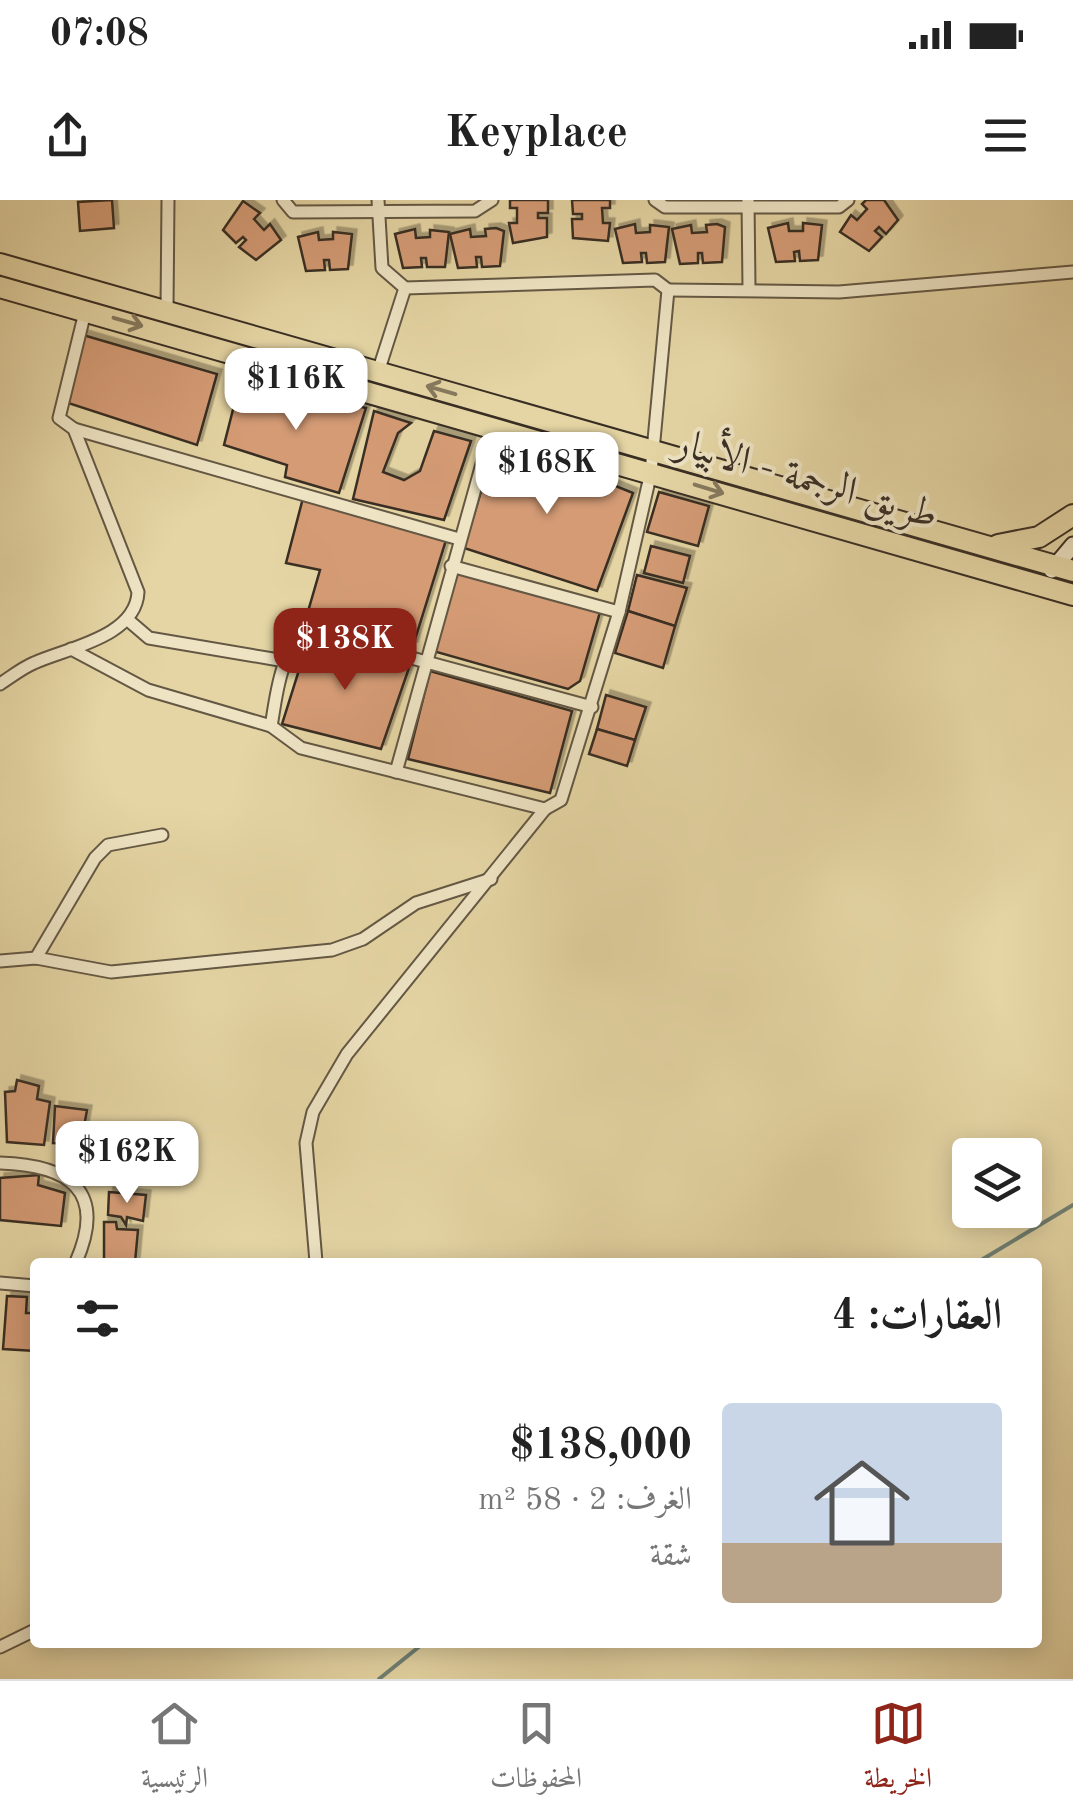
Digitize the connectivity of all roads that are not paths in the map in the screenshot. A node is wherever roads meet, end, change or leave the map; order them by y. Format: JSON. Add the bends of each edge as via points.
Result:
{"nodes":[{"id":1,"x":168,"y":200,"type":"edge"},
{"id":2,"x":282,"y":200,"type":"edge"},
{"id":3,"x":492,"y":200,"type":"edge"},
{"id":4,"x":655,"y":200,"type":"edge"},
{"id":5,"x":848,"y":200,"type":"edge"},
{"id":6,"x":748,"y":202,"type":"edge"},
{"id":7,"x":378,"y":206,"type":"edge"},
{"id":8,"x":0,"y":264,"type":"edge"},
{"id":9,"x":1073,"y":272,"type":"edge"},
{"id":10,"x":0,"y":286,"type":"edge"},
{"id":11,"x":405,"y":288,"type":"junction"},
{"id":12,"x":748,"y":288,"type":"junction"},
{"id":13,"x":668,"y":290,"type":"junction"},
{"id":14,"x":89,"y":300,"type":"junction"},
{"id":15,"x":166,"y":309,"type":"junction"},
{"id":16,"x":378,"y":372,"type":"junction"},
{"id":17,"x":74,"y":428,"type":"junction"},
{"id":18,"x":492,"y":428,"type":"junction"},
{"id":19,"x":652,"y":461,"type":"junction"},
{"id":20,"x":1073,"y":515,"type":"edge"},
{"id":21,"x":458,"y":540,"type":"junction"},
{"id":22,"x":978,"y":543,"type":"junction"},
{"id":23,"x":1073,"y":545,"type":"edge"},
{"id":24,"x":1033,"y":560,"type":"junction"},
{"id":25,"x":451,"y":566,"type":"junction"},
{"id":26,"x":1064,"y":569,"type":"edge"},
{"id":27,"x":1016,"y":578,"type":"junction"},
{"id":28,"x":1041,"y":586,"type":"junction"},
{"id":29,"x":1073,"y":595,"type":"edge"},
{"id":30,"x":618,"y":612,"type":"junction"},
{"id":31,"x":128,"y":620,"type":"junction"},
{"id":32,"x":72,"y":648,"type":"junction"},
{"id":33,"x":424,"y":660,"type":"junction"},
{"id":34,"x":286,"y":661,"type":"junction"},
{"id":35,"x":0,"y":684,"type":"edge"},
{"id":36,"x":592,"y":707,"type":"junction"},
{"id":37,"x":272,"y":726,"type":"junction"},
{"id":38,"x":396,"y":772,"type":"junction"},
{"id":39,"x":545,"y":809,"type":"junction"},
{"id":40,"x":162,"y":834,"type":"dead end"},
{"id":41,"x":492,"y":879,"type":"junction"},
{"id":42,"x":36,"y":958,"type":"junction"},
{"id":43,"x":0,"y":961,"type":"edge"},
{"id":44,"x":0,"y":1163,"type":"edge"},
{"id":45,"x":77,"y":1258,"type":"edge"},
{"id":46,"x":316,"y":1258,"type":"edge"},
{"id":47,"x":0,"y":1283,"type":"edge"},
{"id":48,"x":30,"y":1286,"type":"edge"},
{"id":49,"x":30,"y":1632,"type":"edge"},
{"id":50,"x":0,"y":1647,"type":"edge"}],
"edges":[{"from":1,"to":15,"type":"street"},
{"from":2,"to":7,"type":"street","via":[[293,212]]},
{"from":3,"to":7,"type":"street","via":[[475,211]]},
{"from":4,"to":6,"type":"street","via":[[665,207]]},
{"from":5,"to":6,"type":"street","via":[[839,207]]},
{"from":6,"to":12,"type":"street"},
{"from":7,"to":11,"type":"street","via":[[382,268]]},
{"from":8,"to":14,"type":"highway","name":"طريق الرجمة - الأبيار"},
{"from":9,"to":12,"type":"street","via":[[839,292]]},
{"from":10,"to":14,"type":"highway","name":"طريق الرجمة - الأبيار"},
{"from":11,"to":13,"type":"street","via":[[655,280]]},
{"from":11,"to":16,"type":"street"},
{"from":12,"to":13,"type":"street"},
{"from":13,"to":19,"type":"street"},
{"from":14,"to":15,"type":"highway","name":"طريق الرجمة - الأبيار"},
{"from":14,"to":17,"type":"street","via":[[59,413]]},
{"from":14,"to":18,"type":"highway","name":"طريق الرجمة - الأبيار","one_way":true},
{"from":15,"to":16,"type":"highway","name":"طريق الرجمة - الأبيار"},
{"from":19,"to":16,"type":"highway","name":"طريق الرجمة - الأبيار","one_way":true},
{"from":17,"to":21,"type":"street"},
{"from":17,"to":31,"type":"street","via":[[138,592]]},
{"from":18,"to":19,"type":"highway","name":"طريق الرجمة - الأبيار"},
{"from":18,"to":21,"type":"street"},
{"from":19,"to":22,"type":"highway","name":"طريق الرجمة - الأبيار"},
{"from":19,"to":27,"type":"highway","name":"طريق الرجمة - الأبيار","one_way":true},
{"from":19,"to":30,"type":"street"},
{"from":20,"to":22,"type":"highway","via":[[1019,543]]},
{"from":20,"to":24,"type":"street"},
{"from":21,"to":25,"type":"street"},
{"from":22,"to":24,"type":"highway","name":"طريق الرجمة - الأبيار"},
{"from":23,"to":26,"type":"street"},
{"from":24,"to":26,"type":"highway","name":"طريق الرجمة - الأبيار"},
{"from":24,"to":27,"type":"street"},
{"from":25,"to":30,"type":"street"},
{"from":25,"to":33,"type":"street"},
{"from":26,"to":28,"type":"street"},
{"from":27,"to":28,"type":"highway","name":"طريق الرجمة - الأبيار"},
{"from":28,"to":29,"type":"highway","name":"طريق الرجمة - الأبيار"},
{"from":30,"to":36,"type":"street"},
{"from":31,"to":32,"type":"street"},
{"from":31,"to":34,"type":"street","via":[[149,638]]},
{"from":32,"to":35,"type":"street"},
{"from":32,"to":37,"type":"street","via":[[148,690]]},
{"from":33,"to":34,"type":"street","via":[[316,632],[298,641]]},
{"from":33,"to":36,"type":"street"},
{"from":33,"to":38,"type":"street"},
{"from":34,"to":37,"type":"street"},
{"from":36,"to":39,"type":"street","via":[[561,800]]},
{"from":37,"to":38,"type":"street","via":[[301,748]]},
{"from":38,"to":39,"type":"street"},
{"from":39,"to":41,"type":"street"},
{"from":40,"to":42,"type":"street","via":[[108,844]]},
{"from":41,"to":42,"type":"street","via":[[416,903],[363,939],[332,950],[111,972]]},
{"from":41,"to":46,"type":"street","via":[[339,1065],[312,1112],[306,1144]]},
{"from":42,"to":43,"type":"street"},
{"from":44,"to":45,"type":"street","via":[[68,1175],[80,1191],[86,1222]]},
{"from":47,"to":48,"type":"street"},
{"from":49,"to":50,"type":"street"}]}
